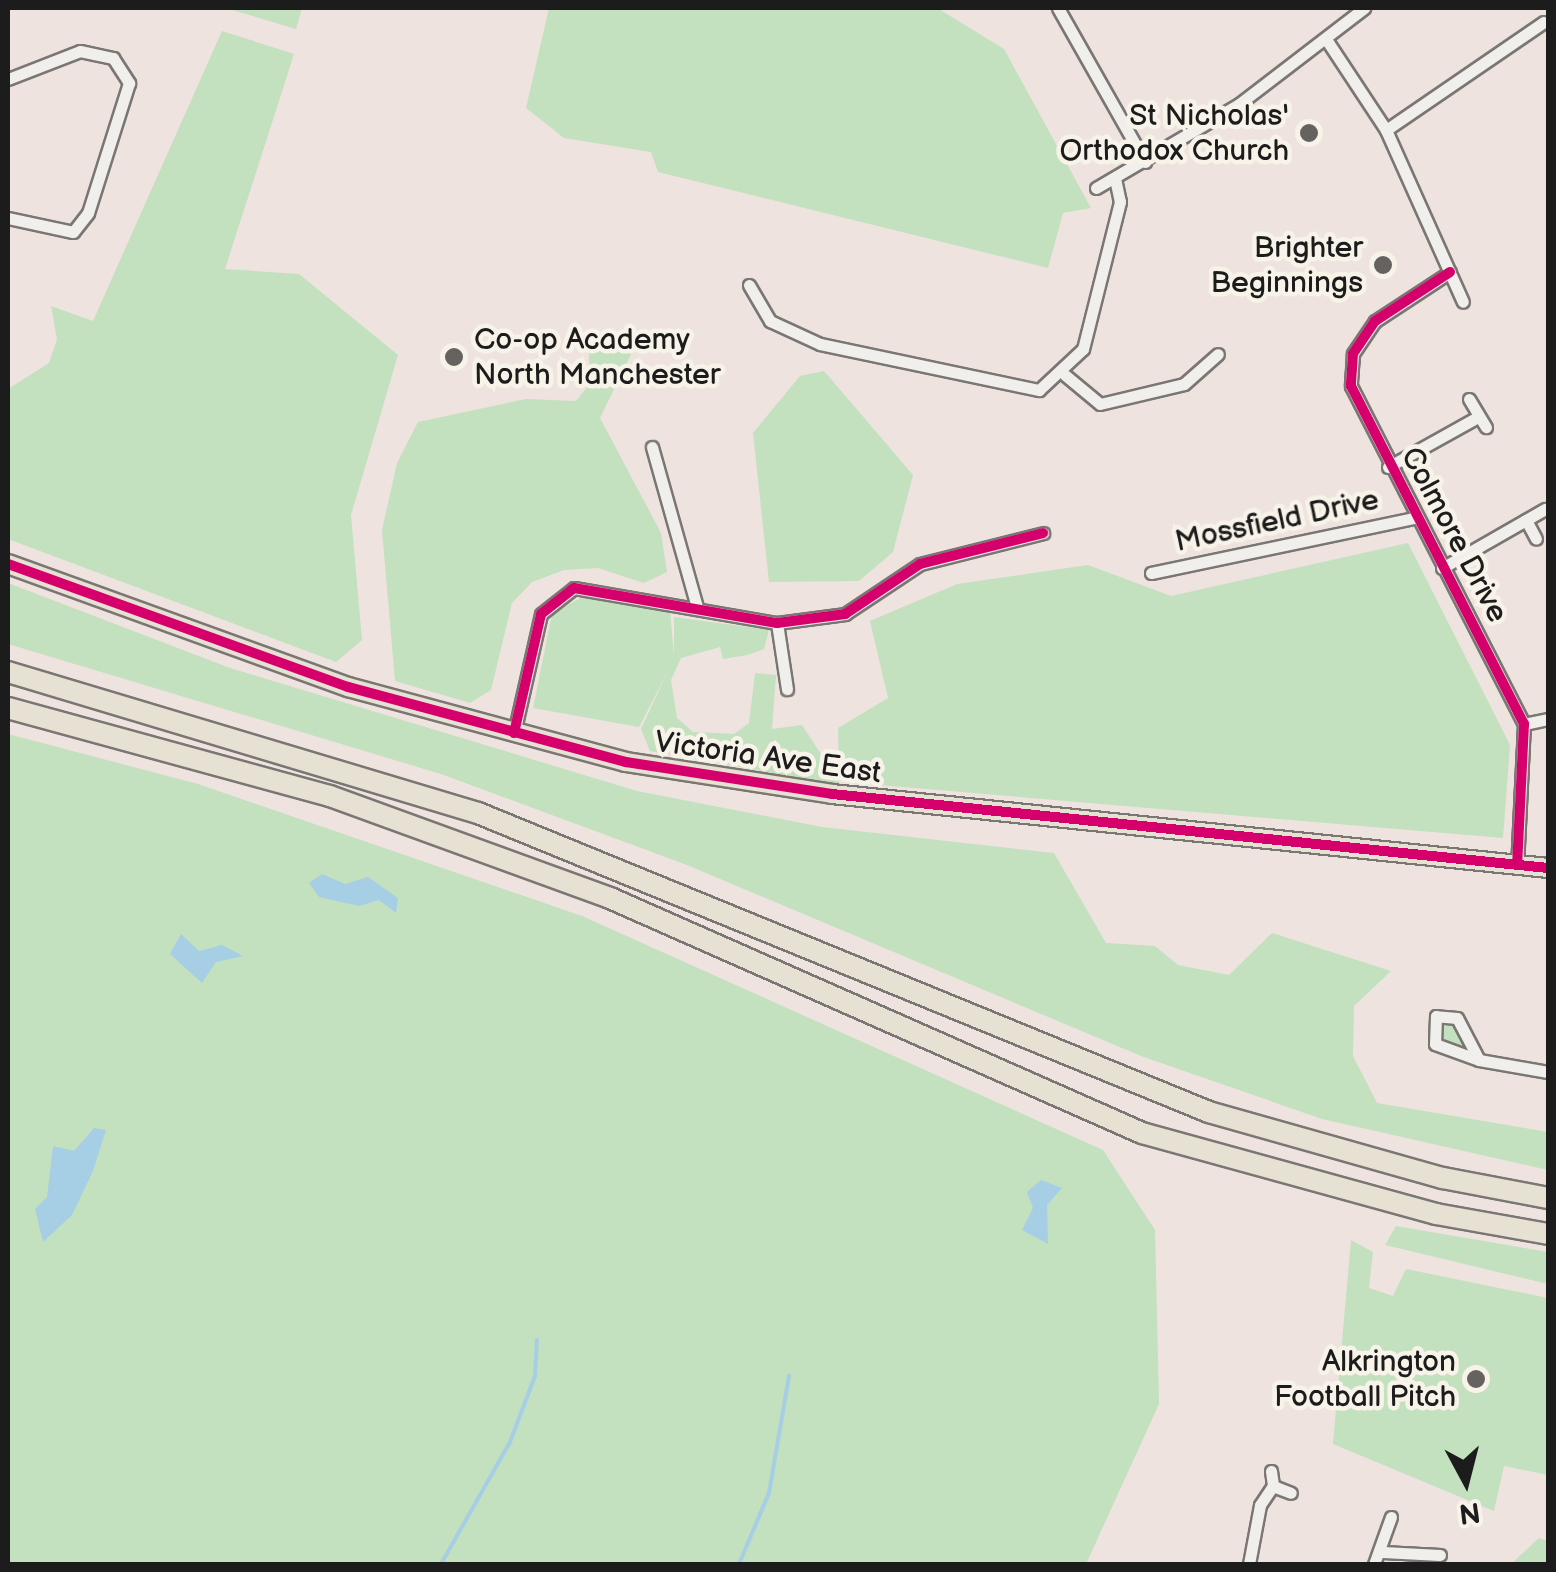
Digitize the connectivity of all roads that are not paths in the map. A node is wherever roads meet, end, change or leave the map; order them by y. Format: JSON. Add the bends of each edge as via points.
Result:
{"nodes":[{"id":1,"x":1058,"y":8,"type":"edge"},
{"id":2,"x":1364,"y":8,"type":"edge"},
{"id":3,"x":1544,"y":22,"type":"dead end"},
{"id":4,"x":1326,"y":38,"type":"junction"},
{"id":5,"x":8,"y":80,"type":"edge"},
{"id":6,"x":1386,"y":130,"type":"junction"},
{"id":7,"x":1145,"y":162,"type":"junction"},
{"id":8,"x":1115,"y":179,"type":"junction"},
{"id":9,"x":1096,"y":188,"type":"dead end"},
{"id":10,"x":8,"y":218,"type":"edge"},
{"id":11,"x":1450,"y":272,"type":"junction"},
{"id":12,"x":749,"y":285,"type":"dead end"},
{"id":13,"x":1463,"y":302,"type":"dead end"},
{"id":14,"x":1218,"y":354,"type":"dead end"},
{"id":15,"x":1065,"y":374,"type":"junction"},
{"id":16,"x":1469,"y":399,"type":"dead end"},
{"id":17,"x":652,"y":447,"type":"dead end"},
{"id":18,"x":1388,"y":467,"type":"junction"},
{"id":19,"x":1545,"y":509,"type":"dead end"},
{"id":20,"x":1414,"y":518,"type":"junction"},
{"id":21,"x":1526,"y":520,"type":"junction"},
{"id":22,"x":1043,"y":534,"type":"dead end"},
{"id":23,"x":1536,"y":539,"type":"dead end"},
{"id":24,"x":8,"y":564,"type":"edge"},
{"id":25,"x":1442,"y":568,"type":"junction"},
{"id":26,"x":1151,"y":573,"type":"dead end"},
{"id":27,"x":697,"y":607,"type":"junction"},
{"id":28,"x":777,"y":623,"type":"junction"},
{"id":29,"x":8,"y":672,"type":"edge"},
{"id":30,"x":787,"y":690,"type":"dead end"},
{"id":31,"x":8,"y":708,"type":"edge"},
{"id":32,"x":1548,"y":719,"type":"edge"},
{"id":33,"x":1524,"y":724,"type":"junction"},
{"id":34,"x":514,"y":733,"type":"junction"},
{"id":35,"x":1517,"y":865,"type":"junction"},
{"id":36,"x":1548,"y":868,"type":"edge"},
{"id":37,"x":1479,"y":1060,"type":"junction"},
{"id":38,"x":1548,"y":1072,"type":"edge"},
{"id":39,"x":1548,"y":1198,"type":"edge"},
{"id":40,"x":1548,"y":1234,"type":"edge"},
{"id":41,"x":1271,"y":1471,"type":"dead end"},
{"id":42,"x":1274,"y":1486,"type":"junction"},
{"id":43,"x":1291,"y":1492,"type":"dead end"},
{"id":44,"x":1391,"y":1517,"type":"dead end"},
{"id":45,"x":1383,"y":1552,"type":"junction"},
{"id":46,"x":1440,"y":1556,"type":"dead end"},
{"id":47,"x":1249,"y":1564,"type":"edge"},
{"id":48,"x":1374,"y":1564,"type":"edge"}],
"edges":[{"from":1,"to":7,"type":"street"},
{"from":2,"to":4,"type":"street"},
{"from":3,"to":6,"type":"street"},
{"from":4,"to":6,"type":"street"},
{"from":4,"to":7,"type":"street"},
{"from":5,"to":10,"type":"street","via":[[80,52],[113,58],[129,83],[88,213],[72,232]]},
{"from":6,"to":11,"type":"street"},
{"from":7,"to":8,"type":"street"},
{"from":8,"to":9,"type":"street"},
{"from":8,"to":15,"type":"street","via":[[1120,202],[1083,349]]},
{"from":11,"to":13,"type":"street"},
{"from":11,"to":18,"type":"street","name":"Colmore Drive","via":[[1375,320],[1353,354],[1352,386]]},
{"from":12,"to":15,"type":"street","via":[[770,320],[820,344],[987,385],[1039,390]]},
{"from":14,"to":15,"type":"street","via":[[1175,388],[1100,404]]},
{"from":16,"to":18,"type":"street","via":[[1482,422]]},
{"from":17,"to":27,"type":"street"},
{"from":18,"to":20,"type":"street","name":"Colmore Drive"},
{"from":19,"to":21,"type":"street"},
{"from":20,"to":25,"type":"street","name":"Colmore Drive"},
{"from":20,"to":26,"type":"street","name":"Mossfield Drive"},
{"from":21,"to":23,"type":"street"},
{"from":21,"to":25,"type":"street"},
{"from":22,"to":28,"type":"street","via":[[920,564],[845,614]]},
{"from":24,"to":34,"type":"main road","name":"Victoria Ave East","via":[[348,686]]},
{"from":25,"to":33,"type":"street","name":"Colmore Drive"},
{"from":27,"to":28,"type":"street"},
{"from":27,"to":34,"type":"street","via":[[574,588],[540,614]]},
{"from":28,"to":30,"type":"street"},
{"from":29,"to":39,"type":"highway","via":[[478,812],[1209,1112],[1426,1174]]},
{"from":31,"to":40,"type":"highway","via":[[330,796],[610,898],[1142,1134],[1436,1214]]},
{"from":32,"to":33,"type":"street"},
{"from":33,"to":35,"type":"street"},
{"from":34,"to":35,"type":"main road","name":"Victoria Ave East","via":[[626,762],[832,794]]},
{"from":35,"to":36,"type":"main road","name":"Victoria Ave East"},
{"from":37,"to":37,"type":"street","via":[[1434,1044],[1436,1016],[1457,1018]]},
{"from":37,"to":38,"type":"street"},
{"from":41,"to":42,"type":"street"},
{"from":42,"to":43,"type":"street"},
{"from":42,"to":47,"type":"street","via":[[1260,1505]]},
{"from":44,"to":45,"type":"street"},
{"from":45,"to":46,"type":"street"},
{"from":45,"to":48,"type":"street"}]}
